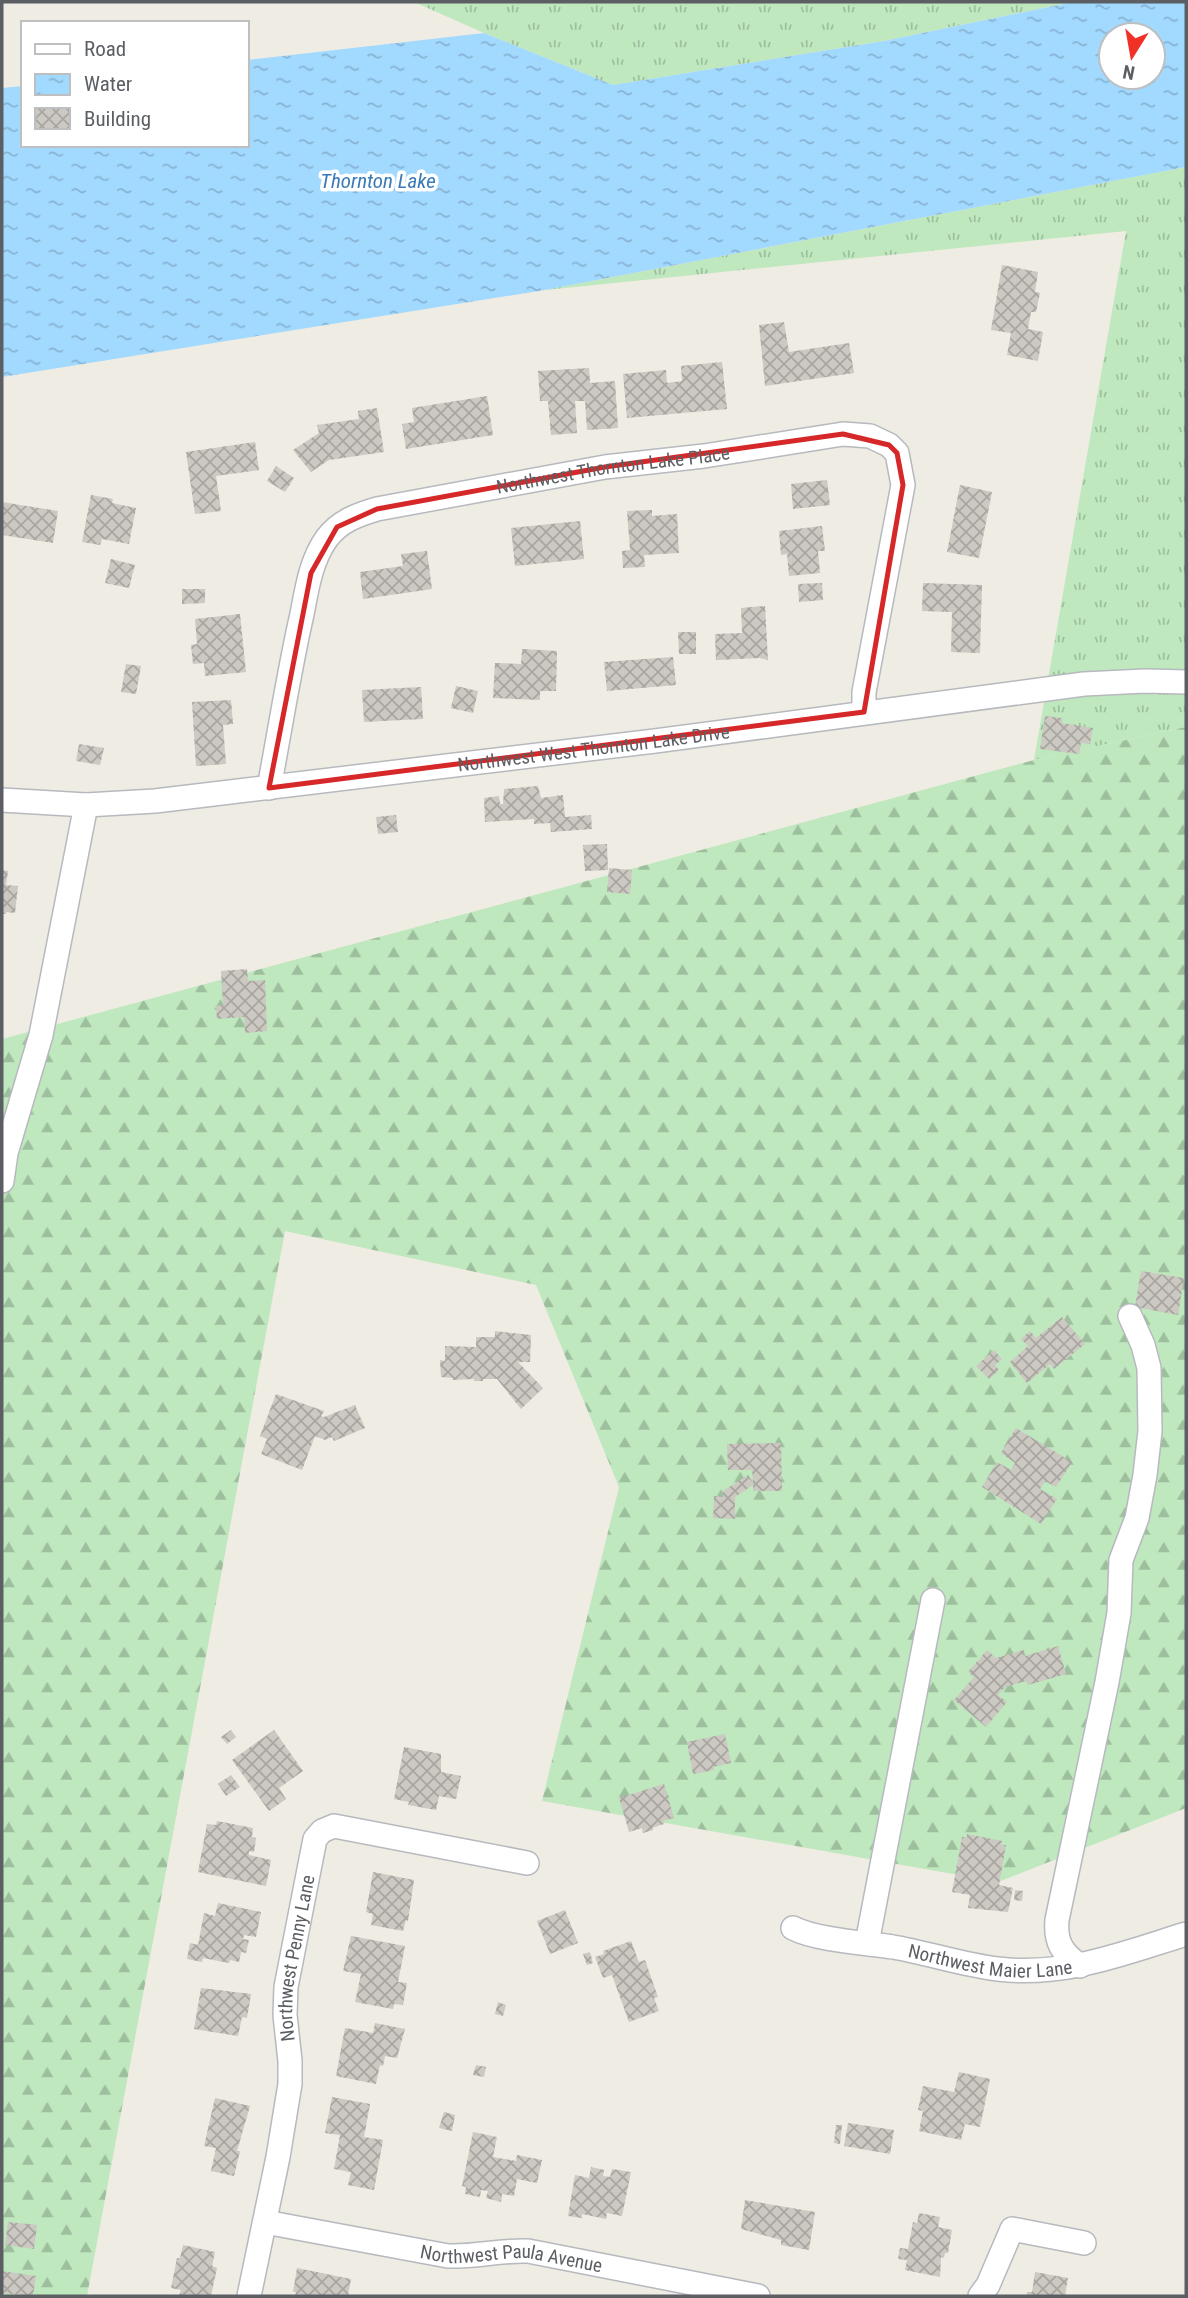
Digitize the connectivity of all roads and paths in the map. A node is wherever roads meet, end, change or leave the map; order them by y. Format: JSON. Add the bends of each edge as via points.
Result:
{"nodes":[{"id":1,"x":1186,"y":682,"type":"edge"},
{"id":2,"x":864,"y":712,"type":"junction"},
{"id":3,"x":269,"y":788,"type":"junction"},
{"id":4,"x":2,"y":800,"type":"edge"},
{"id":5,"x":86,"y":805,"type":"junction"},
{"id":6,"x":2,"y":1181,"type":"edge"},
{"id":7,"x":1130,"y":1316,"type":"dead end"},
{"id":8,"x":933,"y":1600,"type":"dead end"},
{"id":9,"x":527,"y":1863,"type":"dead end"},
{"id":10,"x":793,"y":1928,"type":"dead end"},
{"id":11,"x":1186,"y":1934,"type":"edge"},
{"id":12,"x":867,"y":1943,"type":"junction"},
{"id":13,"x":1080,"y":1966,"type":"junction"},
{"id":14,"x":265,"y":2222,"type":"junction"},
{"id":15,"x":1084,"y":2243,"type":"dead end"},
{"id":16,"x":249,"y":2296,"type":"edge"},
{"id":17,"x":758,"y":2296,"type":"edge"},
{"id":18,"x":980,"y":2296,"type":"edge"}],
"edges":[{"from":1,"to":2,"type":"street","name":"Northwest West Thornton Lake Drive","via":[[1084,684]]},
{"from":2,"to":3,"type":"street","name":"Northwest West Thornton Lake Drive"},
{"from":2,"to":3,"type":"street","name":"Northwest Thornton Lake Place","via":[[902,485],[897,453],[889,445],[870,436],[843,434],[605,467],[377,509],[346,520],[320,548],[311,573]]},
{"from":3,"to":5,"type":"street","name":"Northwest West Thornton Lake Drive"},
{"from":4,"to":5,"type":"street","name":"Northwest West Thornton Lake Drive"},
{"from":5,"to":6,"type":"street","via":[[41,1035]]},
{"from":7,"to":13,"type":"street","via":[[1149,1368],[1150,1430],[1138,1518],[1121,1560],[1119,1613],[1107,1682],[1057,1920],[1058,1943]]},
{"from":8,"to":12,"type":"street"},
{"from":9,"to":14,"type":"street","name":"Northwest Penny Lane","via":[[334,1826],[315,1839],[286,1987],[290,2084]]},
{"from":10,"to":12,"type":"street","name":"Northwest Maier Lane"},
{"from":11,"to":13,"type":"street","name":"Northwest Maier Lane"},
{"from":12,"to":13,"type":"street","name":"Northwest Maier Lane","via":[[999,1969]]},
{"from":14,"to":16,"type":"street","name":"Northwest Penny Lane"},
{"from":14,"to":17,"type":"street","name":"Northwest Paula Avenue","via":[[449,2256],[528,2251]]},
{"from":15,"to":18,"type":"street","via":[[1012,2229]]}]}
